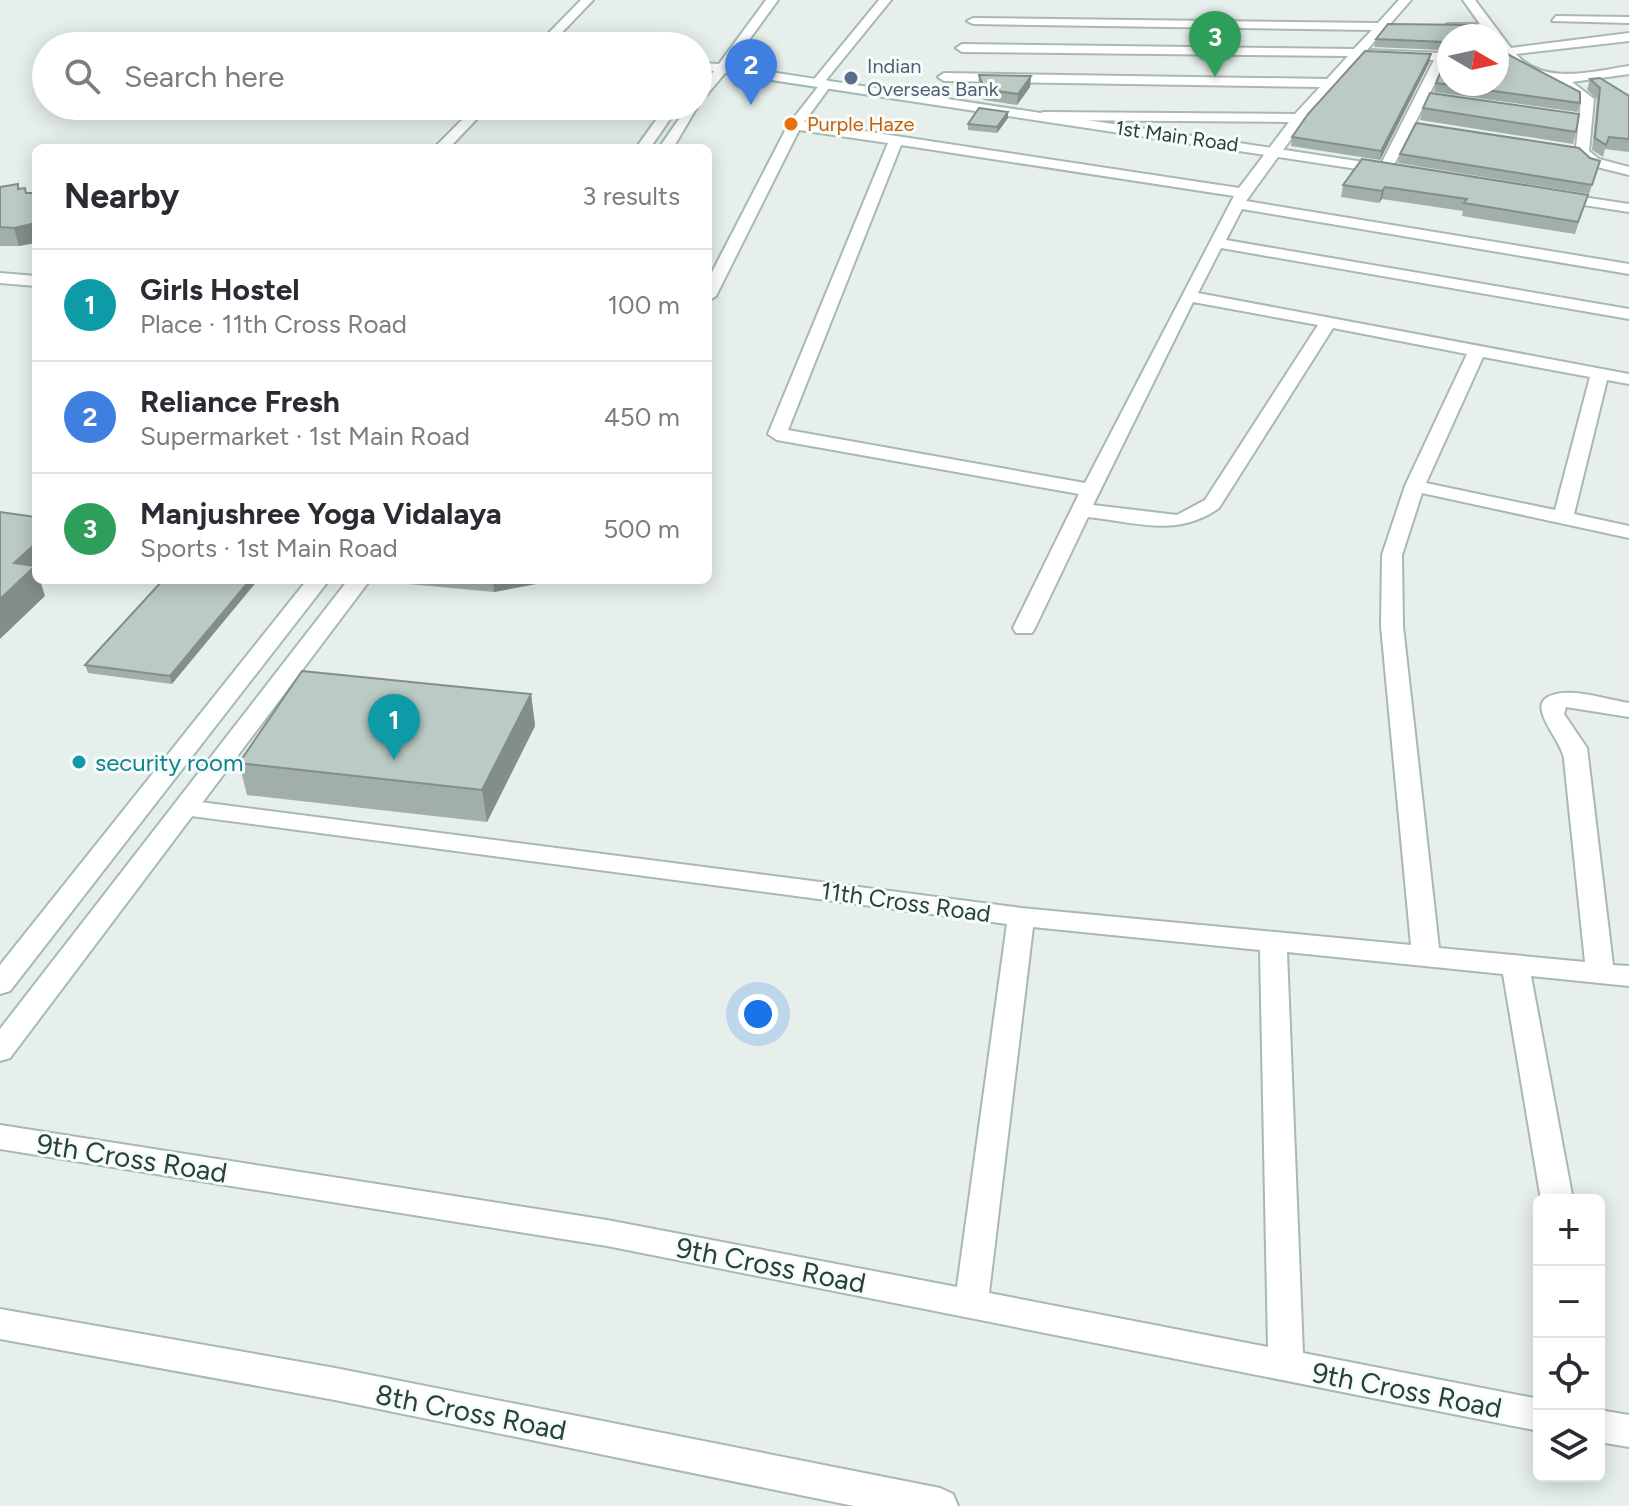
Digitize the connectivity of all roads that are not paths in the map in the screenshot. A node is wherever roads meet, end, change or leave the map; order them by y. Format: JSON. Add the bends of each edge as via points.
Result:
{"nodes":[{"id":1,"x":587,"y":0,"type":"edge"},
{"id":2,"x":772,"y":0,"type":"edge"},
{"id":3,"x":885,"y":0,"type":"edge"},
{"id":4,"x":1405,"y":0,"type":"edge"},
{"id":5,"x":1469,"y":0,"type":"edge"},
{"id":6,"x":1629,"y":20,"type":"edge"},
{"id":7,"x":1486,"y":24,"type":"edge"},
{"id":8,"x":1380,"y":27,"type":"junction"},
{"id":9,"x":1411,"y":27,"type":"edge"},
{"id":10,"x":1426,"y":27,"type":"edge"},
{"id":11,"x":1437,"y":28,"type":"edge"},
{"id":12,"x":556,"y":32,"type":"edge"},
{"id":13,"x":1629,"y":37,"type":"edge"},
{"id":14,"x":1570,"y":44,"type":"junction"},
{"id":15,"x":1509,"y":52,"type":"edge"},
{"id":16,"x":1357,"y":53,"type":"junction"},
{"id":17,"x":1509,"y":54,"type":"edge"},
{"id":18,"x":953,"y":63,"type":"junction"},
{"id":19,"x":712,"y":66,"type":"edge"},
{"id":20,"x":724,"y":68,"type":"junction"},
{"id":21,"x":1629,"y":70,"type":"edge"},
{"id":22,"x":1561,"y":80,"type":"junction"},
{"id":23,"x":712,"y":83,"type":"edge"},
{"id":24,"x":1330,"y":83,"type":"junction"},
{"id":25,"x":822,"y":84,"type":"junction"},
{"id":26,"x":1423,"y":97,"type":"junction"},
{"id":27,"x":932,"y":98,"type":"junction"},
{"id":28,"x":1438,"y":99,"type":"edge"},
{"id":29,"x":1043,"y":116,"type":"junction"},
{"id":30,"x":1299,"y":118,"type":"junction"},
{"id":31,"x":1572,"y":118,"type":"edge"},
{"id":32,"x":469,"y":120,"type":"edge"},
{"id":33,"x":663,"y":120,"type":"edge"},
{"id":34,"x":685,"y":120,"type":"edge"},
{"id":35,"x":1587,"y":120,"type":"junction"},
{"id":36,"x":795,"y":125,"type":"junction"},
{"id":37,"x":1410,"y":125,"type":"junction"},
{"id":38,"x":1425,"y":128,"type":"edge"},
{"id":39,"x":897,"y":138,"type":"junction"},
{"id":40,"x":445,"y":144,"type":"edge"},
{"id":41,"x":646,"y":144,"type":"edge"},
{"id":42,"x":669,"y":144,"type":"edge"},
{"id":43,"x":1567,"y":149,"type":"edge"},
{"id":44,"x":1272,"y":150,"type":"junction"},
{"id":45,"x":1582,"y":152,"type":"junction"},
{"id":46,"x":1385,"y":170,"type":"junction"},
{"id":47,"x":1629,"y":171,"type":"edge"},
{"id":48,"x":1400,"y":172,"type":"edge"},
{"id":49,"x":1538,"y":194,"type":"edge"},
{"id":50,"x":1240,"y":198,"type":"junction"},
{"id":51,"x":1629,"y":208,"type":"edge"},
{"id":52,"x":1216,"y":243,"type":"junction"},
{"id":53,"x":1629,"y":269,"type":"edge"},
{"id":54,"x":0,"y":278,"type":"edge"},
{"id":55,"x":32,"y":281,"type":"edge"},
{"id":56,"x":712,"y":288,"type":"edge"},
{"id":57,"x":1189,"y":296,"type":"junction"},
{"id":58,"x":1629,"y":314,"type":"edge"},
{"id":59,"x":1329,"y":322,"type":"junction"},
{"id":60,"x":1477,"y":350,"type":"junction"},
{"id":61,"x":1600,"y":374,"type":"junction"},
{"id":62,"x":1629,"y":379,"type":"edge"},
{"id":63,"x":1415,"y":486,"type":"junction"},
{"id":64,"x":1091,"y":490,"type":"junction"},
{"id":65,"x":1081,"y":510,"type":"junction"},
{"id":66,"x":1563,"y":518,"type":"junction"},
{"id":67,"x":1629,"y":532,"type":"edge"},
{"id":68,"x":315,"y":584,"type":"edge"},
{"id":69,"x":356,"y":584,"type":"edge"},
{"id":70,"x":1024,"y":628,"type":"dead end"},
{"id":71,"x":1629,"y":710,"type":"edge"},
{"id":72,"x":185,"y":808,"type":"junction"},
{"id":73,"x":1021,"y":917,"type":"junction"},
{"id":74,"x":1273,"y":940,"type":"junction"},
{"id":75,"x":1426,"y":954,"type":"junction"},
{"id":76,"x":1515,"y":964,"type":"junction"},
{"id":77,"x":1600,"y":972,"type":"junction"},
{"id":78,"x":1629,"y":976,"type":"edge"},
{"id":79,"x":0,"y":984,"type":"edge"},
{"id":80,"x":0,"y":1050,"type":"edge"},
{"id":81,"x":0,"y":1137,"type":"edge"},
{"id":82,"x":1556,"y":1194,"type":"edge"},
{"id":83,"x":971,"y":1305,"type":"junction"},
{"id":84,"x":0,"y":1324,"type":"edge"},
{"id":85,"x":1286,"y":1367,"type":"junction"},
{"id":86,"x":1533,"y":1414,"type":"edge"},
{"id":87,"x":1605,"y":1427,"type":"edge"},
{"id":88,"x":1629,"y":1431,"type":"edge"},
{"id":89,"x":940,"y":1506,"type":"edge"}],
"edges":[{"from":1,"to":12,"type":"street"},
{"from":2,"to":20,"type":"street"},
{"from":3,"to":25,"type":"street"},
{"from":4,"to":8,"type":"street"},
{"from":5,"to":7,"type":"street"},
{"from":6,"to":14,"type":"street","via":[[1553,15]]},
{"from":8,"to":9,"type":"street"},
{"from":8,"to":16,"type":"street"},
{"from":8,"to":18,"type":"street","via":[[977,16]]},
{"from":10,"to":11,"type":"street"},
{"from":13,"to":14,"type":"street"},
{"from":14,"to":15,"type":"street"},
{"from":16,"to":18,"type":"street"},
{"from":16,"to":24,"type":"street"},
{"from":16,"to":26,"type":"street","via":[[1442,57]]},
{"from":17,"to":22,"type":"street","via":[[1517,63]]},
{"from":18,"to":24,"type":"street"},
{"from":18,"to":27,"type":"street"},
{"from":19,"to":20,"type":"street","name":"1st Main Road"},
{"from":20,"to":23,"type":"street"},
{"from":20,"to":25,"type":"street","name":"1st Main Road"},
{"from":21,"to":22,"type":"street"},
{"from":22,"to":35,"type":"street","via":[[1588,99]]},
{"from":24,"to":30,"type":"street"},
{"from":25,"to":27,"type":"street","name":"1st Main Road"},
{"from":25,"to":36,"type":"street"},
{"from":26,"to":28,"type":"street"},
{"from":26,"to":37,"type":"street"},
{"from":27,"to":29,"type":"street","name":"1st Main Road"},
{"from":29,"to":30,"type":"street"},
{"from":29,"to":44,"type":"street","name":"1st Main Road"},
{"from":30,"to":44,"type":"street"},
{"from":31,"to":35,"type":"street"},
{"from":32,"to":40,"type":"street"},
{"from":33,"to":41,"type":"street"},
{"from":34,"to":42,"type":"street"},
{"from":35,"to":45,"type":"street"},
{"from":36,"to":39,"type":"street"},
{"from":36,"to":56,"type":"street"},
{"from":37,"to":38,"type":"street"},
{"from":37,"to":46,"type":"street"},
{"from":39,"to":50,"type":"street"},
{"from":39,"to":64,"type":"street","via":[[777,434]]},
{"from":43,"to":45,"type":"street"},
{"from":44,"to":46,"type":"street","name":"1st Main Road"},
{"from":44,"to":50,"type":"street"},
{"from":45,"to":47,"type":"street","via":[[1594,162]]},
{"from":46,"to":48,"type":"street","name":"1st Main Road"},
{"from":49,"to":51,"type":"street"},
{"from":50,"to":52,"type":"street"},
{"from":50,"to":53,"type":"street"},
{"from":52,"to":57,"type":"street"},
{"from":52,"to":58,"type":"street"},
{"from":54,"to":55,"type":"street"},
{"from":57,"to":59,"type":"street"},
{"from":57,"to":64,"type":"street"},
{"from":59,"to":60,"type":"street"},
{"from":59,"to":65,"type":"street","via":[[1212,504],[1177,521]]},
{"from":60,"to":61,"type":"street"},
{"from":60,"to":63,"type":"street"},
{"from":61,"to":62,"type":"street"},
{"from":61,"to":66,"type":"street"},
{"from":63,"to":66,"type":"street"},
{"from":63,"to":75,"type":"street","via":[[1392,555],[1392,626]]},
{"from":64,"to":65,"type":"street"},
{"from":65,"to":70,"type":"street"},
{"from":66,"to":67,"type":"street"},
{"from":68,"to":79,"type":"street"},
{"from":69,"to":72,"type":"street"},
{"from":71,"to":77,"type":"street","via":[[1564,700],[1553,704],[1552,714],[1575,748]]},
{"from":72,"to":73,"type":"street","name":"11th Cross Road"},
{"from":72,"to":80,"type":"street"},
{"from":73,"to":74,"type":"street","name":"11th Cross Road"},
{"from":73,"to":83,"type":"street"},
{"from":74,"to":75,"type":"street","name":"11th Cross Road"},
{"from":74,"to":85,"type":"street"},
{"from":75,"to":76,"type":"street","name":"11th Cross Road"},
{"from":76,"to":77,"type":"street","name":"11th Cross Road"},
{"from":76,"to":82,"type":"street"},
{"from":77,"to":78,"type":"street","name":"11th Cross Road"},
{"from":81,"to":83,"type":"street","name":"9th Cross Road","via":[[607,1233]]},
{"from":83,"to":85,"type":"street","name":"9th Cross Road"},
{"from":84,"to":89,"type":"street","name":"8th Cross Road","via":[[335,1384]]},
{"from":85,"to":86,"type":"street","name":"9th Cross Road"},
{"from":87,"to":88,"type":"street"}]}
